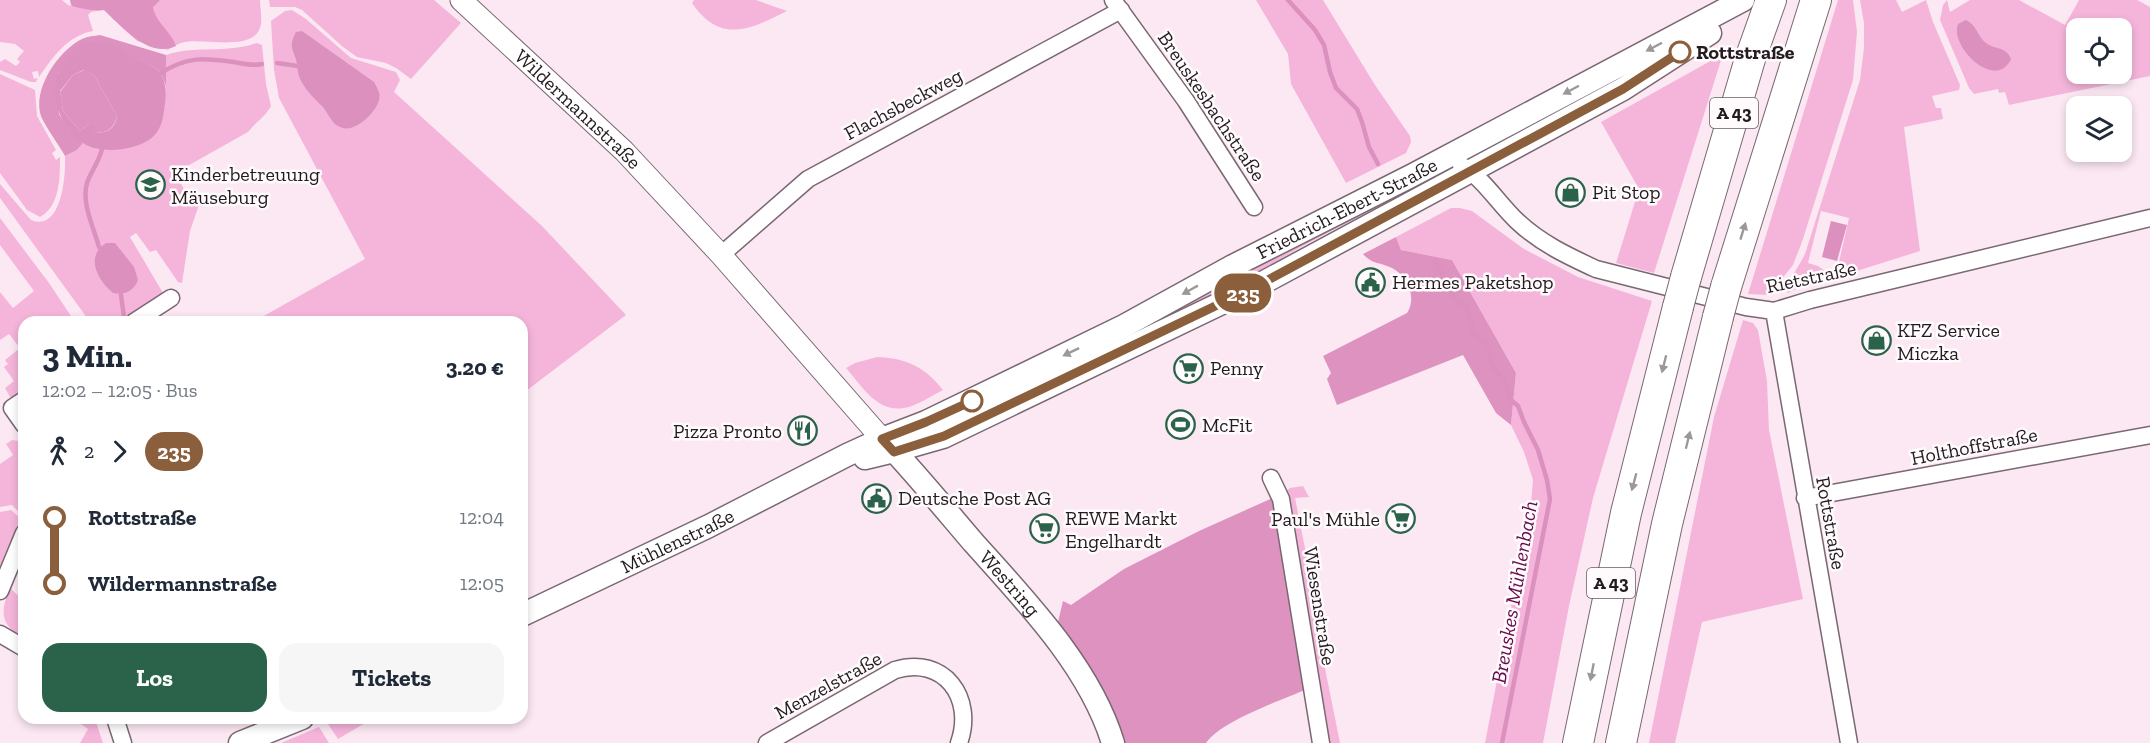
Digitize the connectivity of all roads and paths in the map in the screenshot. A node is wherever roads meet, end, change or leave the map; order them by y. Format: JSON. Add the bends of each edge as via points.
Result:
{"nodes":[{"id":1,"x":461,"y":0,"type":"edge"},
{"id":2,"x":1743,"y":0,"type":"edge"},
{"id":3,"x":1763,"y":0,"type":"edge"},
{"id":4,"x":1771,"y":0,"type":"edge"},
{"id":5,"x":1816,"y":0,"type":"edge"},
{"id":6,"x":1117,"y":5,"type":"edge"},
{"id":7,"x":1447,"y":156,"type":"junction"},
{"id":8,"x":1472,"y":171,"type":"junction"},
{"id":9,"x":1254,"y":207,"type":"dead end"},
{"id":10,"x":2150,"y":218,"type":"edge"},
{"id":11,"x":721,"y":255,"type":"junction"},
{"id":12,"x":171,"y":298,"type":"dead end"},
{"id":13,"x":1773,"y":311,"type":"junction"},
{"id":14,"x":143,"y":316,"type":"edge"},
{"id":15,"x":18,"y":404,"type":"edge"},
{"id":16,"x":18,"y":416,"type":"edge"},
{"id":17,"x":2150,"y":435,"type":"edge"},
{"id":18,"x":888,"y":445,"type":"junction"},
{"id":19,"x":1271,"y":478,"type":"dead end"},
{"id":20,"x":1805,"y":498,"type":"junction"},
{"id":21,"x":18,"y":548,"type":"edge"},
{"id":22,"x":0,"y":591,"type":"edge"},
{"id":23,"x":528,"y":612,"type":"edge"},
{"id":24,"x":0,"y":634,"type":"edge"},
{"id":25,"x":18,"y":644,"type":"edge"},
{"id":26,"x":117,"y":724,"type":"edge"},
{"id":27,"x":287,"y":724,"type":"edge"},
{"id":28,"x":123,"y":743,"type":"edge"},
{"id":29,"x":240,"y":743,"type":"edge"},
{"id":30,"x":767,"y":743,"type":"edge"},
{"id":31,"x":959,"y":743,"type":"edge"},
{"id":32,"x":1113,"y":743,"type":"edge"},
{"id":33,"x":1321,"y":743,"type":"edge"},
{"id":34,"x":1578,"y":743,"type":"edge"},
{"id":35,"x":1621,"y":743,"type":"edge"},
{"id":36,"x":1849,"y":743,"type":"edge"}],
"edges":[{"from":1,"to":11,"type":"street","name":"Wildermannstraße","via":[[624,151]]},
{"from":2,"to":7,"type":"main road","name":"Friedrich-Ebert-Straße","one_way":true},
{"from":3,"to":8,"type":"main road","name":"Friedrich-Ebert-Straße","via":[[1623,89]]},
{"from":4,"to":34,"type":"highway","number":"A 43","one_way":true,"bridge":true,"via":[[1750,58],[1678,307],[1626,513]]},
{"from":35,"to":5,"type":"highway","number":"A 43","one_way":true,"bridge":true,"via":[[1667,524],[1718,317]]},
{"from":6,"to":9,"type":"street","name":"Breuskesbachstraße","via":[[1186,100]]},
{"from":6,"to":11,"type":"street","name":"Flachsbeckweg","via":[[808,179]]},
{"from":7,"to":8,"type":"street","name":"Rietstraße"},
{"from":7,"to":18,"type":"main road","name":"Friedrich-Ebert-Straße","one_way":true},
{"from":8,"to":13,"type":"street","name":"Rietstraße","via":[[1538,239],[1574,259],[1596,269]]},
{"from":8,"to":18,"type":"main road","name":"Friedrich-Ebert-Straße","via":[[1255,287],[944,436]]},
{"from":10,"to":13,"type":"street","name":"Rietstraße"},
{"from":11,"to":18,"type":"street","name":"Wildermannstraße"},
{"from":12,"to":14,"type":"street"},
{"from":13,"to":20,"type":"street","name":"Rottstraße"},
{"from":15,"to":16,"type":"street","via":[[12,408]]},
{"from":17,"to":20,"type":"street","name":"Holthoffstraße"},
{"from":18,"to":23,"type":"main road","name":"Mühlenstraße","via":[[831,463],[710,526]]},
{"from":18,"to":32,"type":"main road","name":"Westring","via":[[1066,652],[1095,699]]},
{"from":19,"to":33,"type":"street","name":"Wiesenstraße","via":[[1281,499]]},
{"from":20,"to":36,"type":"street","name":"Rottstraße"},
{"from":21,"to":22,"type":"street"},
{"from":24,"to":25,"type":"street"},
{"from":26,"to":28,"type":"street"},
{"from":27,"to":29,"type":"main road"},
{"from":30,"to":31,"type":"street","name":"Menzelstraße","via":[[895,670],[913,666],[940,674],[956,689],[964,723]]}]}
